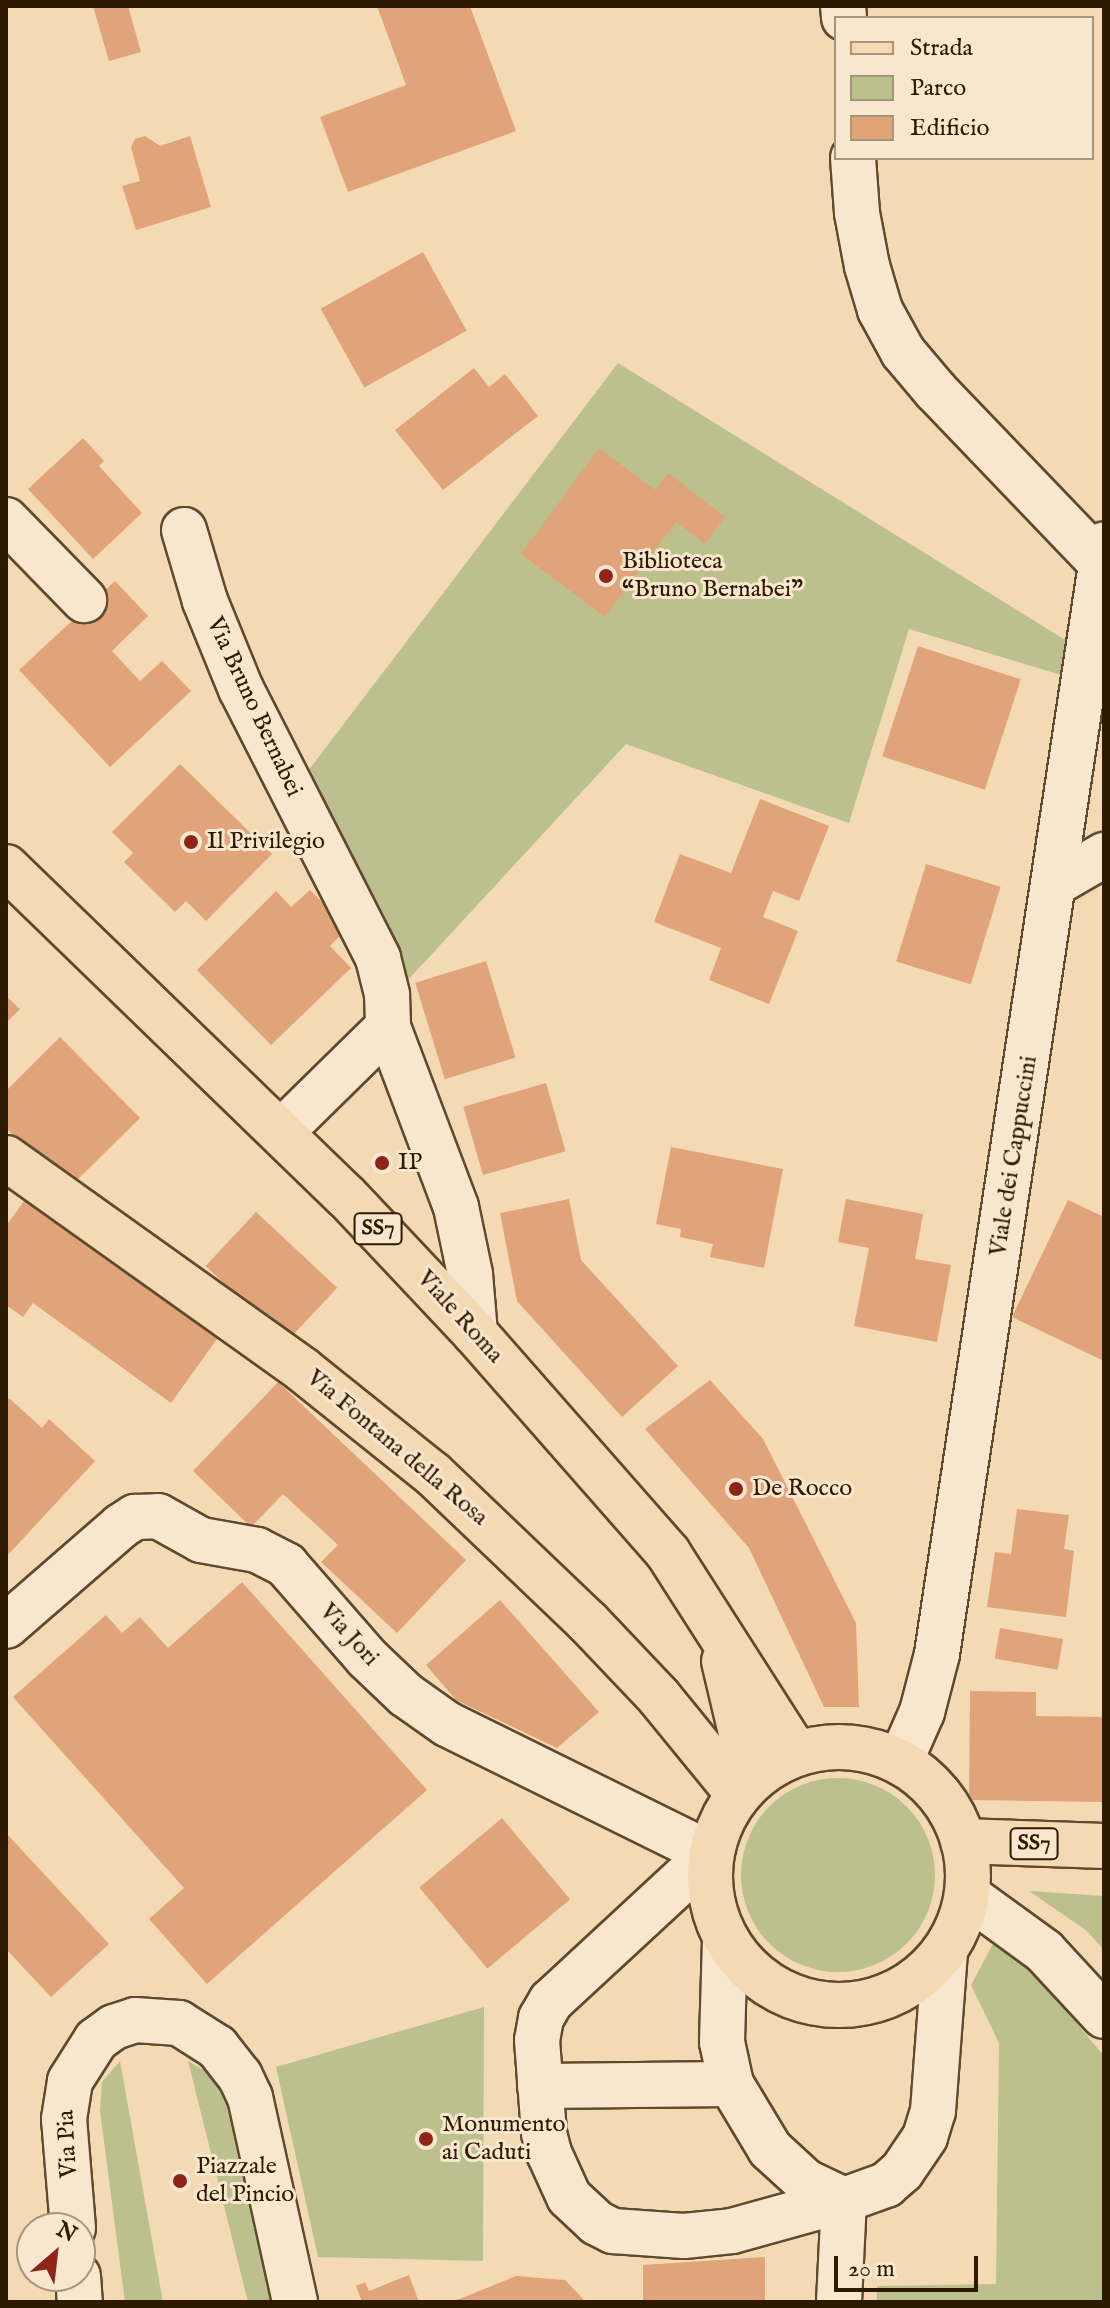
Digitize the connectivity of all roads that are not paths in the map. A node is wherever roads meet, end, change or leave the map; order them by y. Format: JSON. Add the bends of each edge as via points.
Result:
{"nodes":[{"id":1,"x":853,"y":160,"type":"edge"},
{"id":2,"x":6,"y":520,"type":"edge"},
{"id":3,"x":184,"y":530,"type":"dead end"},
{"id":4,"x":1102,"y":554,"type":"edge"},
{"id":5,"x":84,"y":600,"type":"dead end"},
{"id":6,"x":1104,"y":855,"type":"edge"},
{"id":7,"x":6,"y":867,"type":"edge"},
{"id":8,"x":1056,"y":883,"type":"junction"},
{"id":9,"x":388,"y":1027,"type":"junction"},
{"id":10,"x":281,"y":1132,"type":"junction"},
{"id":11,"x":6,"y":1158,"type":"edge"},
{"id":12,"x":475,"y":1333,"type":"junction"},
{"id":13,"x":715,"y":1623,"type":"junction"},
{"id":14,"x":6,"y":1626,"type":"edge"},
{"id":15,"x":796,"y":1753,"type":"junction"},
{"id":16,"x":900,"y":1762,"type":"junction"},
{"id":17,"x":745,"y":1786,"type":"junction"},
{"id":18,"x":963,"y":1841,"type":"junction"},
{"id":19,"x":1104,"y":1846,"type":"edge"},
{"id":20,"x":710,"y":1854,"type":"junction"},
{"id":21,"x":967,"y":1895,"type":"junction"},
{"id":22,"x":725,"y":1940,"type":"junction"},
{"id":23,"x":945,"y":1951,"type":"junction"},
{"id":24,"x":1104,"y":2016,"type":"edge"},
{"id":25,"x":731,"y":2084,"type":"junction"},
{"id":26,"x":540,"y":2086,"type":"junction"},
{"id":27,"x":844,"y":2200,"type":"junction"},
{"id":28,"x":72,"y":2212,"type":"edge"},
{"id":29,"x":295,"y":2302,"type":"edge"},
{"id":30,"x":839,"y":2302,"type":"edge"}],
"edges":[{"from":1,"to":4,"type":"street","via":[[867,266],[880,310],[897,342],[936,391]]},
{"from":2,"to":5,"type":"street"},
{"from":3,"to":9,"type":"street","name":"Via Bruno Bernabei","via":[[205,601],[241,689],[378,958]]},
{"from":4,"to":8,"type":"street","name":"Viale dei Cappuccini"},
{"from":6,"to":8,"type":"street"},
{"from":7,"to":10,"type":"main road","name":"Viale Roma","number":"SS7"},
{"from":8,"to":16,"type":"street","name":"Viale dei Cappuccini","via":[[937,1654],[922,1712]]},
{"from":9,"to":10,"type":"street"},
{"from":9,"to":12,"type":"street","name":"Via Bruno Bernabei","via":[[456,1207]]},
{"from":10,"to":12,"type":"main road","name":"Viale Roma","number":"SS7"},
{"from":11,"to":17,"type":"main road","name":"Via Fontana della Rosa","via":[[303,1370],[433,1474],[597,1631]]},
{"from":12,"to":13,"type":"main road","name":"Viale Roma","number":"SS7","via":[[660,1544]]},
{"from":13,"to":15,"type":"main road","name":"Viale Roma","number":"SS7"},
{"from":13,"to":17,"type":"main road","name":"Viale Roma","number":"SS7"},
{"from":14,"to":20,"type":"street","name":"Via Jori","via":[[121,1526],[135,1517],[158,1516],[201,1540],[257,1550],[286,1565],[367,1658],[447,1724]]},
{"from":15,"to":16,"type":"main road","via":[[849,1747]]},
{"from":15,"to":17,"type":"main road"},
{"from":16,"to":18,"type":"main road","via":[[940,1795]]},
{"from":17,"to":20,"type":"main road","via":[[721,1822]]},
{"from":18,"to":19,"type":"main road","number":"SS7"},
{"from":18,"to":21,"type":"main road"},
{"from":20,"to":22,"type":"main road","via":[[709,1885]]},
{"from":20,"to":26,"type":"street","via":[[551,2001],[537,2040]]},
{"from":21,"to":23,"type":"main road","via":[[960,1924]]},
{"from":21,"to":24,"type":"street","via":[[1044,1951]]},
{"from":22,"to":23,"type":"main road","via":[[764,1983],[818,2005],[876,2001],[903,1990]]},
{"from":22,"to":25,"type":"street","via":[[722,2042]]},
{"from":23,"to":27,"type":"street","via":[[937,2085],[925,2137],[886,2185]]},
{"from":25,"to":26,"type":"street"},
{"from":25,"to":27,"type":"street","via":[[770,2149],[806,2182]]},
{"from":26,"to":27,"type":"street","via":[[544,2133],[558,2178],[582,2212],[613,2231],[710,2234]]},
{"from":27,"to":30,"type":"street"},
{"from":28,"to":29,"type":"street","name":"Via Pia","via":[[64,2119],[70,2081],[96,2040],[114,2027],[135,2020],[179,2023],[217,2047],[250,2097]]}]}
